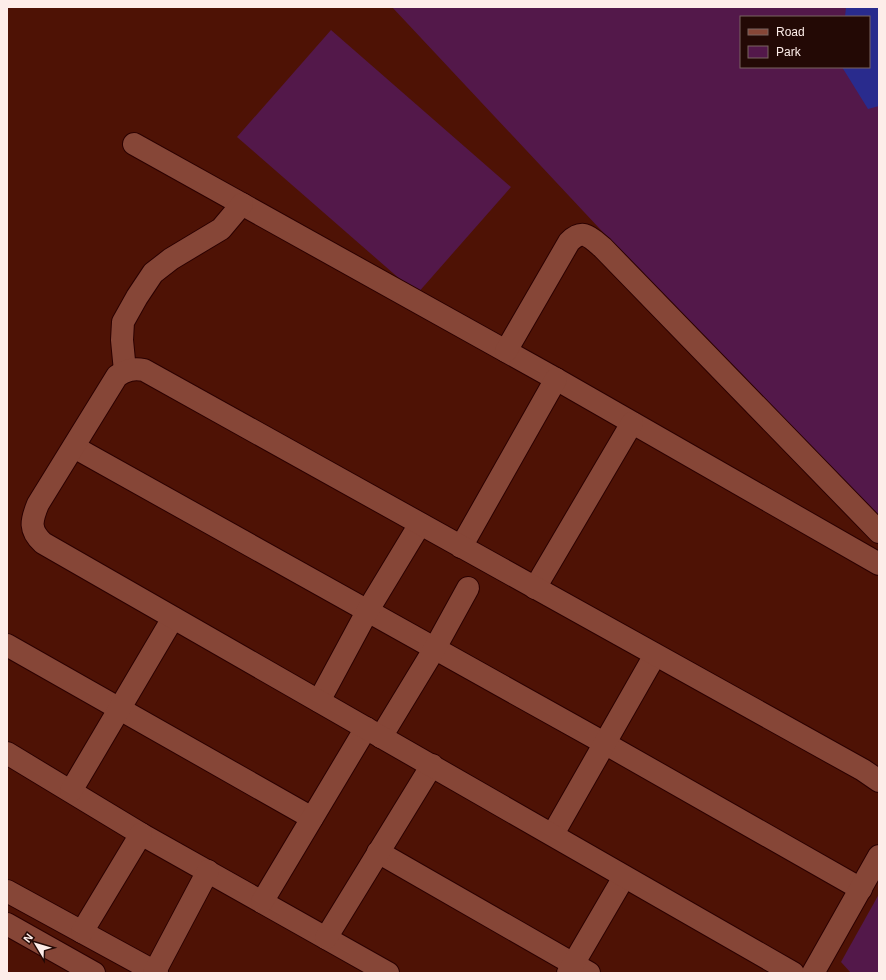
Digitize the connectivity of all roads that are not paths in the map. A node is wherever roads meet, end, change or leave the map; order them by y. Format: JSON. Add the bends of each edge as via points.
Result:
{"nodes":[{"id":1,"x":134,"y":144,"type":"dead end"},
{"id":2,"x":242,"y":204,"type":"junction"},
{"id":3,"x":506,"y":351,"type":"junction"},
{"id":4,"x":125,"y":371,"type":"junction"},
{"id":5,"x":556,"y":379,"type":"junction"},
{"id":6,"x":632,"y":423,"type":"junction"},
{"id":7,"x":74,"y":447,"type":"junction"},
{"id":8,"x":420,"y":524,"type":"junction"},
{"id":9,"x":879,"y":532,"type":"edge"},
{"id":10,"x":461,"y":546,"type":"junction"},
{"id":11,"x":879,"y":564,"type":"edge"},
{"id":12,"x":468,"y":588,"type":"dead end"},
{"id":13,"x":535,"y":588,"type":"junction"},
{"id":14,"x":368,"y":610,"type":"junction"},
{"id":15,"x":173,"y":618,"type":"junction"},
{"id":16,"x":7,"y":646,"type":"edge"},
{"id":17,"x":435,"y":648,"type":"junction"},
{"id":18,"x":655,"y":655,"type":"junction"},
{"id":19,"x":319,"y":701,"type":"junction"},
{"id":20,"x":120,"y":709,"type":"junction"},
{"id":21,"x":374,"y":732,"type":"junction"},
{"id":22,"x":606,"y":744,"type":"junction"},
{"id":23,"x":7,"y":753,"type":"edge"},
{"id":24,"x":432,"y":765,"type":"junction"},
{"id":25,"x":879,"y":781,"type":"edge"},
{"id":26,"x":71,"y":791,"type":"junction"},
{"id":27,"x":312,"y":818,"type":"junction"},
{"id":28,"x":141,"y":834,"type":"junction"},
{"id":29,"x":553,"y":834,"type":"junction"},
{"id":30,"x":378,"y":852,"type":"junction"},
{"id":31,"x":879,"y":856,"type":"edge"},
{"id":32,"x":208,"y":871,"type":"junction"},
{"id":33,"x":624,"y":876,"type":"junction"},
{"id":34,"x":861,"y":889,"type":"junction"},
{"id":35,"x":7,"y":891,"type":"edge"},
{"id":36,"x":262,"y":902,"type":"junction"},
{"id":37,"x":7,"y":924,"type":"edge"},
{"id":38,"x":82,"y":932,"type":"junction"},
{"id":39,"x":326,"y":938,"type":"junction"},
{"id":40,"x":577,"y":970,"type":"edge"},
{"id":41,"x":94,"y":973,"type":"edge"},
{"id":42,"x":155,"y":973,"type":"edge"},
{"id":43,"x":388,"y":973,"type":"edge"},
{"id":44,"x":793,"y":973,"type":"edge"},
{"id":45,"x":813,"y":973,"type":"edge"}],
"edges":[{"from":1,"to":2,"type":"street"},
{"from":2,"to":3,"type":"street"},
{"from":2,"to":4,"type":"street","via":[[221,229],[153,273],[136,297],[123,322]]},
{"from":3,"to":5,"type":"street"},
{"from":3,"to":9,"type":"street","via":[[569,242],[574,236],[583,234],[608,253]]},
{"from":4,"to":7,"type":"street","via":[[111,384]]},
{"from":4,"to":8,"type":"street","via":[[134,368],[144,370]]},
{"from":5,"to":6,"type":"street"},
{"from":5,"to":10,"type":"street"},
{"from":6,"to":11,"type":"street"},
{"from":6,"to":13,"type":"street"},
{"from":7,"to":14,"type":"street"},
{"from":7,"to":15,"type":"street","via":[[38,504],[32,527],[35,535],[43,543]]},
{"from":8,"to":10,"type":"street"},
{"from":8,"to":14,"type":"street"},
{"from":10,"to":13,"type":"street"},
{"from":12,"to":17,"type":"street"},
{"from":13,"to":18,"type":"street"},
{"from":14,"to":17,"type":"street"},
{"from":14,"to":19,"type":"street"},
{"from":15,"to":19,"type":"street"},
{"from":15,"to":20,"type":"street"},
{"from":16,"to":20,"type":"street"},
{"from":17,"to":21,"type":"street"},
{"from":17,"to":22,"type":"street"},
{"from":18,"to":22,"type":"street"},
{"from":18,"to":25,"type":"street"},
{"from":19,"to":21,"type":"street"},
{"from":20,"to":26,"type":"street"},
{"from":20,"to":27,"type":"street"},
{"from":21,"to":24,"type":"street"},
{"from":21,"to":27,"type":"street"},
{"from":22,"to":29,"type":"street"},
{"from":22,"to":34,"type":"street"},
{"from":23,"to":26,"type":"street"},
{"from":24,"to":29,"type":"street"},
{"from":24,"to":30,"type":"street"},
{"from":26,"to":28,"type":"street"},
{"from":27,"to":36,"type":"street"},
{"from":28,"to":32,"type":"street"},
{"from":28,"to":38,"type":"street"},
{"from":29,"to":33,"type":"street"},
{"from":30,"to":39,"type":"street"},
{"from":30,"to":40,"type":"street"},
{"from":31,"to":34,"type":"street"},
{"from":32,"to":36,"type":"street"},
{"from":32,"to":42,"type":"street"},
{"from":33,"to":40,"type":"street"},
{"from":33,"to":44,"type":"street"},
{"from":34,"to":45,"type":"street"},
{"from":35,"to":38,"type":"street"},
{"from":36,"to":39,"type":"street"},
{"from":37,"to":41,"type":"street"},
{"from":38,"to":42,"type":"street"},
{"from":39,"to":43,"type":"street"}]}
